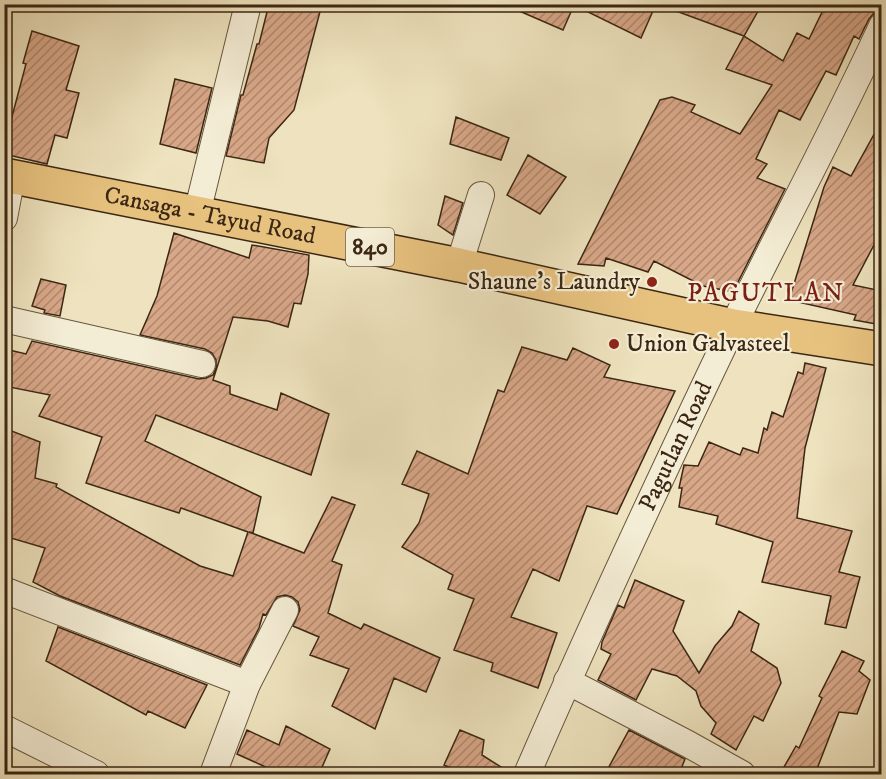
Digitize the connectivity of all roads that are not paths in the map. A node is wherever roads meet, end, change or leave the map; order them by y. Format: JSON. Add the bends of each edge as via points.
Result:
{"nodes":[{"id":1,"x":248,"y":4,"type":"edge"},
{"id":2,"x":882,"y":26,"type":"edge"},
{"id":3,"x":8,"y":175,"type":"edge"},
{"id":4,"x":481,"y":195,"type":"dead end"},
{"id":5,"x":197,"y":213,"type":"junction"},
{"id":6,"x":4,"y":218,"type":"edge"},
{"id":7,"x":459,"y":265,"type":"junction"},
{"id":8,"x":4,"y":319,"type":"edge"},
{"id":9,"x":734,"y":326,"type":"junction"},
{"id":10,"x":882,"y":349,"type":"edge"},
{"id":11,"x":202,"y":364,"type":"dead end"},
{"id":12,"x":4,"y":590,"type":"edge"},
{"id":13,"x":285,"y":610,"type":"dead end"},
{"id":14,"x":567,"y":681,"type":"junction"},
{"id":15,"x":247,"y":684,"type":"junction"},
{"id":16,"x":4,"y":728,"type":"edge"},
{"id":17,"x":96,"y":774,"type":"edge"},
{"id":18,"x":213,"y":774,"type":"edge"},
{"id":19,"x":526,"y":774,"type":"edge"},
{"id":20,"x":742,"y":774,"type":"edge"}],
"edges":[{"from":1,"to":5,"type":"street"},
{"from":2,"to":9,"type":"street","name":"Pagutlan Road"},
{"from":3,"to":5,"type":"highway","name":"Cansaga - Tayud Road","number":"840"},
{"from":3,"to":6,"type":"street"},
{"from":4,"to":7,"type":"street"},
{"from":5,"to":7,"type":"highway","name":"Cansaga - Tayud Road","number":"840"},
{"from":7,"to":9,"type":"highway","name":"Cansaga - Tayud Road","number":"840"},
{"from":8,"to":11,"type":"street"},
{"from":9,"to":10,"type":"highway","number":"840"},
{"from":9,"to":14,"type":"street","name":"Pagutlan Road"},
{"from":12,"to":15,"type":"street"},
{"from":13,"to":15,"type":"street"},
{"from":14,"to":19,"type":"street","name":"Pagutlan Road"},
{"from":14,"to":20,"type":"street"},
{"from":15,"to":18,"type":"street"},
{"from":16,"to":17,"type":"street"}]}
